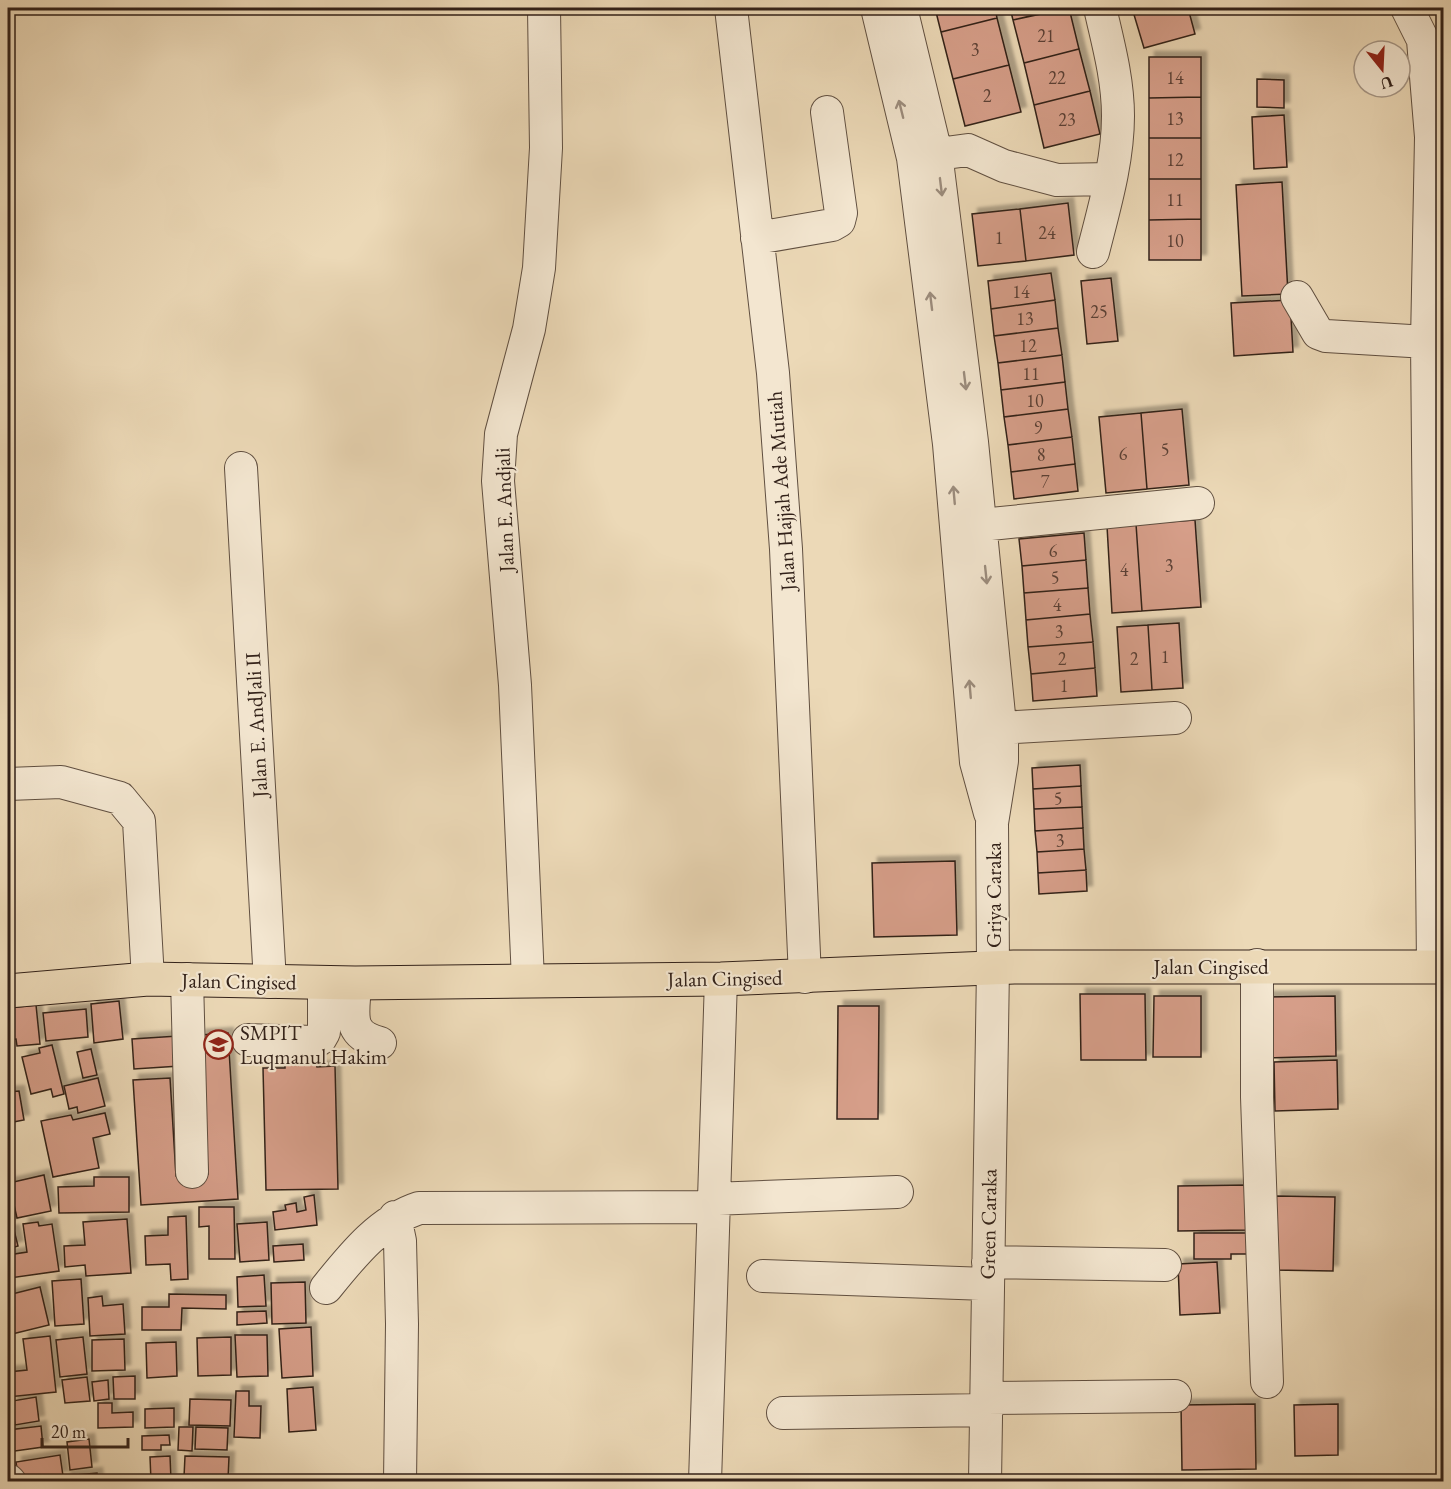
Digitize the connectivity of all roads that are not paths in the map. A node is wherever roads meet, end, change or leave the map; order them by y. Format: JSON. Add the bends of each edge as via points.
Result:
{"nodes":[{"id":1,"x":544,"y":8,"type":"edge"},
{"id":2,"x":731,"y":8,"type":"edge"},
{"id":3,"x":877,"y":8,"type":"edge"},
{"id":4,"x":901,"y":8,"type":"edge"},
{"id":5,"x":1100,"y":8,"type":"edge"},
{"id":6,"x":1407,"y":8,"type":"edge"},
{"id":7,"x":827,"y":112,"type":"dead end"},
{"id":8,"x":925,"y":155,"type":"junction"},
{"id":9,"x":1110,"y":179,"type":"junction"},
{"id":10,"x":758,"y":238,"type":"junction"},
{"id":11,"x":1093,"y":252,"type":"dead end"},
{"id":12,"x":1297,"y":297,"type":"dead end"},
{"id":13,"x":1427,"y":342,"type":"junction"},
{"id":14,"x":961,"y":443,"type":"junction"},
{"id":15,"x":241,"y":468,"type":"dead end"},
{"id":16,"x":1198,"y":503,"type":"dead end"},
{"id":17,"x":981,"y":525,"type":"junction"},
{"id":18,"x":1175,"y":718,"type":"dead end"},
{"id":19,"x":988,"y":738,"type":"junction"},
{"id":20,"x":8,"y":784,"type":"edge"},
{"id":21,"x":1438,"y":799,"type":"edge"},
{"id":22,"x":1257,"y":965,"type":"junction"},
{"id":23,"x":1438,"y":967,"type":"edge"},
{"id":24,"x":993,"y":968,"type":"junction"},
{"id":25,"x":805,"y":977,"type":"junction"},
{"id":26,"x":148,"y":979,"type":"junction"},
{"id":27,"x":188,"y":979,"type":"junction"},
{"id":28,"x":528,"y":980,"type":"junction"},
{"id":29,"x":720,"y":980,"type":"junction"},
{"id":30,"x":270,"y":981,"type":"junction"},
{"id":31,"x":339,"y":982,"type":"junction"},
{"id":32,"x":8,"y":991,"type":"edge"},
{"id":33,"x":248,"y":1040,"type":"dead end"},
{"id":34,"x":380,"y":1043,"type":"dead end"},
{"id":35,"x":192,"y":1172,"type":"dead end"},
{"id":36,"x":897,"y":1192,"type":"dead end"},
{"id":37,"x":712,"y":1202,"type":"junction"},
{"id":38,"x":395,"y":1217,"type":"junction"},
{"id":39,"x":1166,"y":1265,"type":"dead end"},
{"id":40,"x":988,"y":1273,"type":"junction"},
{"id":41,"x":763,"y":1276,"type":"dead end"},
{"id":42,"x":326,"y":1288,"type":"dead end"},
{"id":43,"x":1267,"y":1382,"type":"dead end"},
{"id":44,"x":1175,"y":1396,"type":"dead end"},
{"id":45,"x":987,"y":1404,"type":"junction"},
{"id":46,"x":783,"y":1413,"type":"dead end"},
{"id":47,"x":400,"y":1482,"type":"edge"},
{"id":48,"x":705,"y":1482,"type":"edge"},
{"id":49,"x":984,"y":1482,"type":"edge"}],
"edges":[{"from":1,"to":28,"type":"street","name":"Jalan E. Andjali","via":[[546,148],[539,268],[529,329],[501,434],[498,481],[515,685]]},
{"from":2,"to":10,"type":"street","name":"Jalan Hajjah Ade Mutiah"},
{"from":8,"to":3,"type":"street","one_way":true},
{"from":4,"to":8,"type":"street"},
{"from":5,"to":9,"type":"street","via":[[1118,116]]},
{"from":6,"to":13,"type":"street","via":[[1423,39],[1430,108]]},
{"from":7,"to":10,"type":"street","via":[[839,221]]},
{"from":8,"to":9,"type":"street","via":[[968,150],[1004,166],[1057,180]]},
{"from":8,"to":14,"type":"street"},
{"from":9,"to":11,"type":"street"},
{"from":10,"to":25,"type":"street","name":"Jalan Hajjah Ade Mutiah","via":[[786,549]]},
{"from":12,"to":13,"type":"street","via":[[1318,333],[1326,336]]},
{"from":13,"to":21,"type":"street"},
{"from":14,"to":17,"type":"street"},
{"from":19,"to":14,"type":"street","one_way":true},
{"from":15,"to":30,"type":"street","name":"Jalan E. AndJali II"},
{"from":16,"to":17,"type":"street"},
{"from":17,"to":19,"type":"street","one_way":true},
{"from":18,"to":19,"type":"street"},
{"from":19,"to":24,"type":"street","name":"Griya Caraka","via":[[976,762],[993,823]]},
{"from":20,"to":26,"type":"street","via":[[61,782],[120,798],[139,821]]},
{"from":21,"to":23,"type":"street"},
{"from":22,"to":23,"type":"main road","name":"Jalan Cingised"},
{"from":22,"to":24,"type":"main road","name":"Jalan Cingised"},
{"from":22,"to":43,"type":"street","via":[[1257,1097]]},
{"from":24,"to":25,"type":"main road","name":"Jalan Cingised"},
{"from":24,"to":40,"type":"street","name":"Green Caraka"},
{"from":25,"to":29,"type":"main road","name":"Jalan Cingised"},
{"from":26,"to":27,"type":"main road","name":"Jalan Cingised"},
{"from":26,"to":32,"type":"main road","name":"Jalan Cingised"},
{"from":27,"to":30,"type":"main road","name":"Jalan Cingised"},
{"from":27,"to":35,"type":"street"},
{"from":28,"to":29,"type":"main road","name":"Jalan Cingised"},
{"from":28,"to":31,"type":"main road","name":"Jalan Cingised"},
{"from":29,"to":37,"type":"street"},
{"from":30,"to":31,"type":"main road","name":"Jalan Cingised"},
{"from":31,"to":33,"type":"street","via":[[320,1039]]},
{"from":31,"to":34,"type":"street","via":[[356,1030],[363,1039]]},
{"from":36,"to":37,"type":"street"},
{"from":37,"to":38,"type":"street","via":[[419,1208]]},
{"from":37,"to":48,"type":"street"},
{"from":38,"to":42,"type":"street","via":[[356,1251]]},
{"from":38,"to":47,"type":"street","via":[[400,1241],[403,1356]]},
{"from":39,"to":40,"type":"street"},
{"from":40,"to":41,"type":"street"},
{"from":40,"to":45,"type":"street","name":"Green Caraka"},
{"from":44,"to":45,"type":"street"},
{"from":45,"to":46,"type":"street"},
{"from":45,"to":49,"type":"street","name":"Green Caraka"}]}
